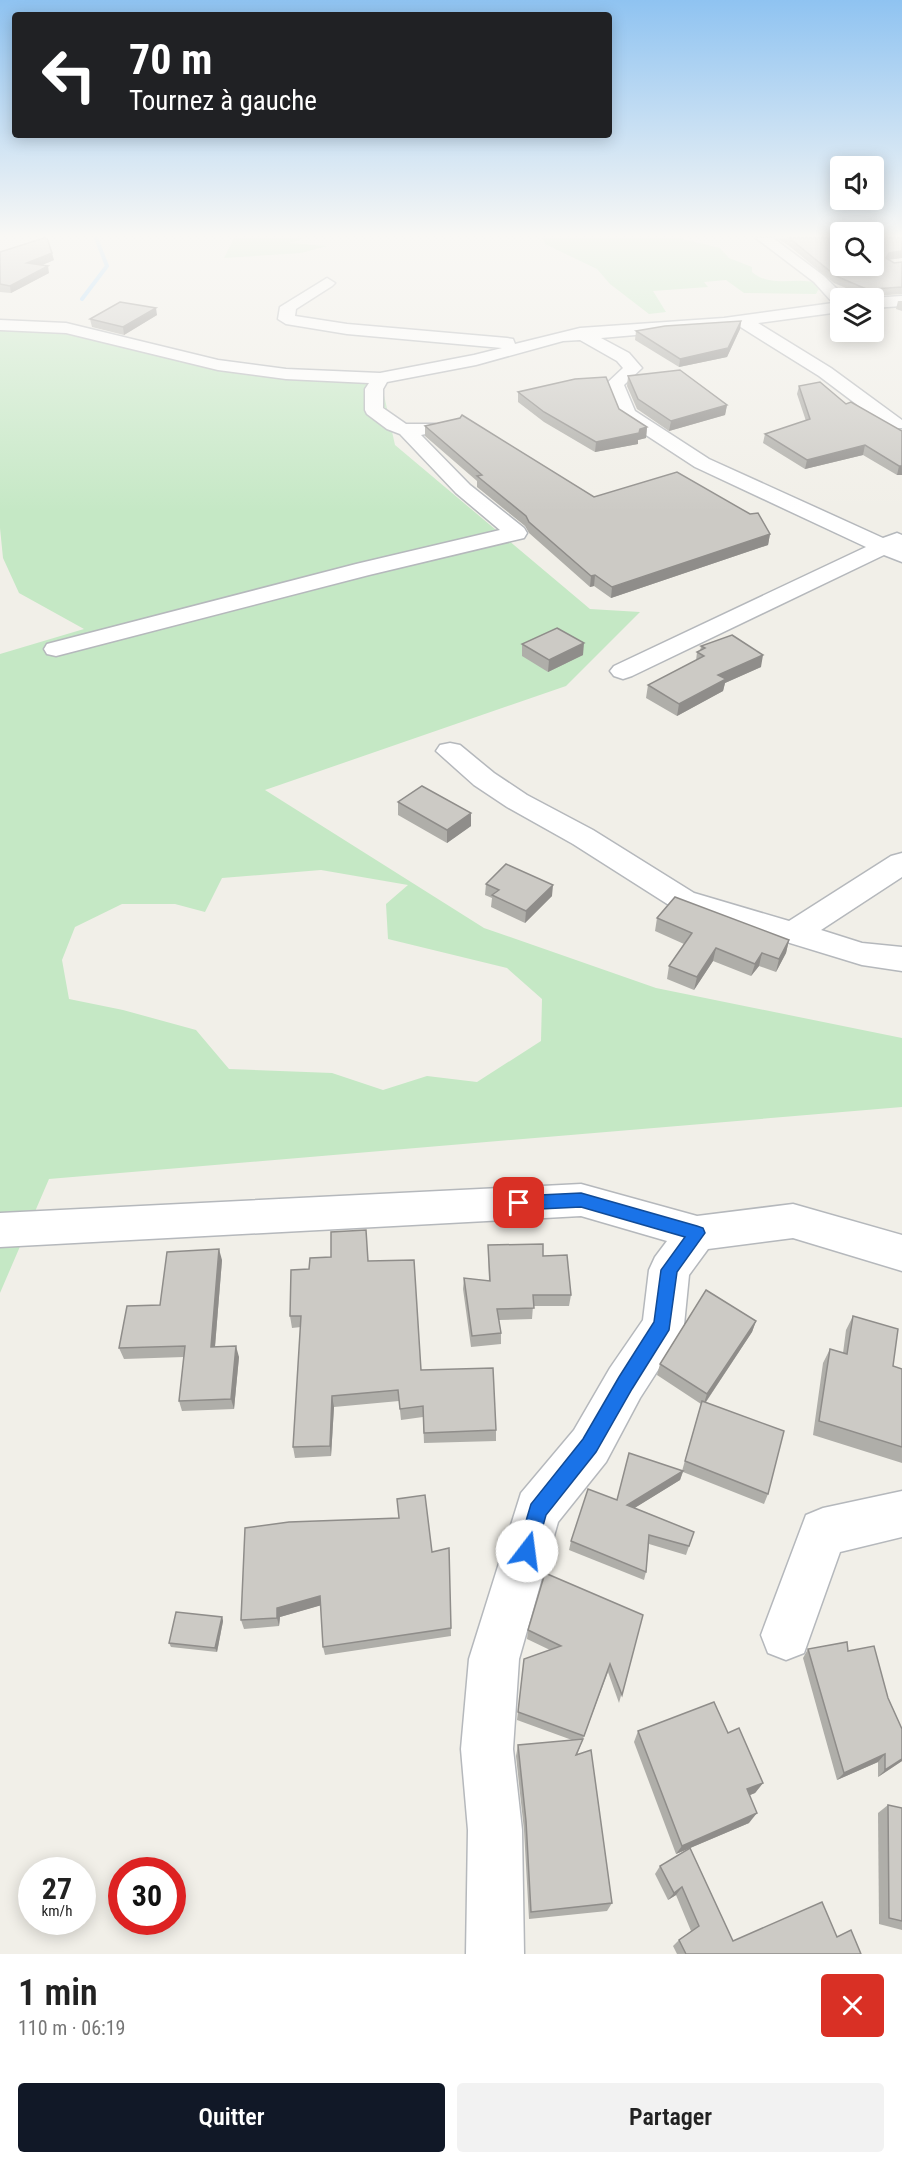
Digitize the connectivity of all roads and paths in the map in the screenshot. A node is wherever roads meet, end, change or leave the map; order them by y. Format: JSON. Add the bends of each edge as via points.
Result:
{"nodes":[{"id":1,"x":71,"y":329,"type":"edge"},
{"id":2,"x":349,"y":329,"type":"edge"},
{"id":3,"x":627,"y":329,"type":"edge"},
{"id":4,"x":756,"y":329,"type":"edge"},
{"id":5,"x":580,"y":333,"type":"junction"},
{"id":6,"x":532,"y":345,"type":"junction"},
{"id":7,"x":380,"y":378,"type":"junction"},
{"id":8,"x":441,"y":424,"type":"edge"},
{"id":9,"x":895,"y":424,"type":"edge"},
{"id":10,"x":408,"y":432,"type":"junction"},
{"id":11,"x":896,"y":547,"type":"edge"},
{"id":12,"x":56,"y":649,"type":"dead end"},
{"id":13,"x":623,"y":671,"type":"dead end"},
{"id":14,"x":450,"y":751,"type":"dead end"},
{"id":15,"x":902,"y":863,"type":"edge"},
{"id":16,"x":793,"y":933,"type":"junction"},
{"id":17,"x":902,"y":959,"type":"edge"},
{"id":18,"x":0,"y":1230,"type":"edge"},
{"id":19,"x":697,"y":1233,"type":"junction"},
{"id":20,"x":902,"y":1253,"type":"edge"},
{"id":21,"x":902,"y":1514,"type":"edge"},
{"id":22,"x":786,"y":1635,"type":"dead end"},
{"id":23,"x":495,"y":1954,"type":"edge"}],
"edges":[{"from":1,"to":7,"type":"street","via":[[218,365],[286,374]]},
{"from":2,"to":6,"type":"street"},
{"from":3,"to":5,"type":"street"},
{"from":4,"to":9,"type":"street","via":[[825,372]]},
{"from":5,"to":6,"type":"street"},
{"from":5,"to":11,"type":"street","via":[[623,357],[633,368],[615,384],[627,414],[702,463]]},
{"from":6,"to":7,"type":"street"},
{"from":7,"to":10,"type":"street","via":[[374,389],[374,410]]},
{"from":8,"to":10,"type":"street"},
{"from":10,"to":12,"type":"street","via":[[463,489],[516,533]]},
{"from":11,"to":13,"type":"street"},
{"from":14,"to":16,"type":"street","via":[[516,801],[583,837],[683,900]]},
{"from":15,"to":16,"type":"street"},
{"from":16,"to":17,"type":"street","via":[[862,954]]},
{"from":18,"to":19,"type":"street","via":[[581,1200]]},
{"from":19,"to":20,"type":"street","via":[[792,1221]]},
{"from":19,"to":23,"type":"street","via":[[669,1270],[663,1324],[590,1446],[538,1510],[494,1659],[487,1749],[495,1830]]},
{"from":21,"to":22,"type":"street","via":[[823,1532]]}]}
